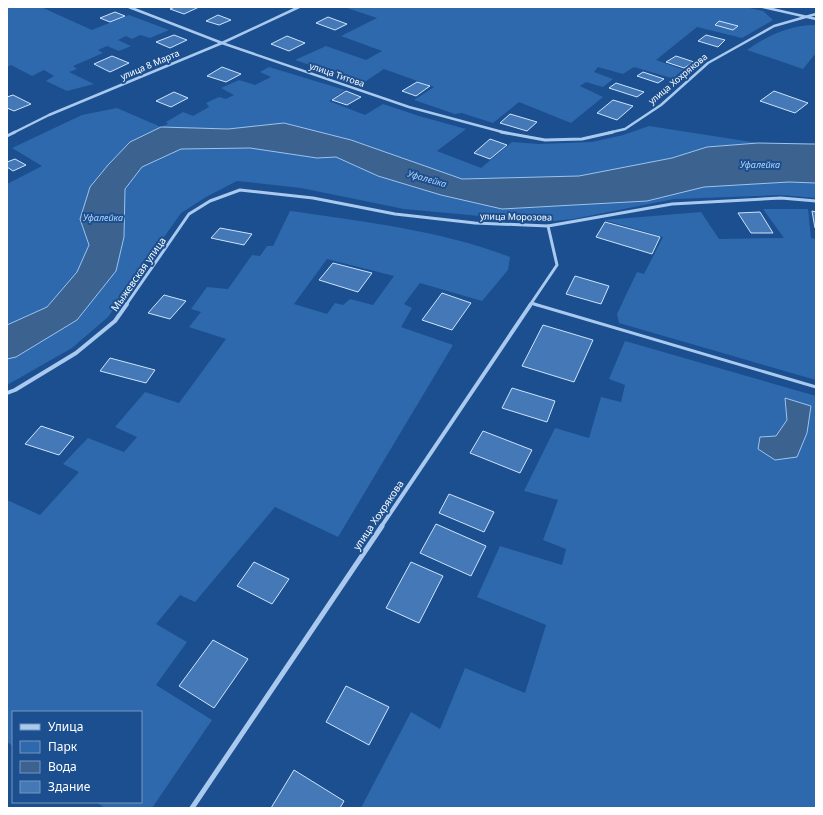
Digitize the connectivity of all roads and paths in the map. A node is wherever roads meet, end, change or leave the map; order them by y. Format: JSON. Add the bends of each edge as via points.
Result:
{"nodes":[{"id":1,"x":129,"y":7,"type":"edge"},
{"id":2,"x":299,"y":7,"type":"edge"},
{"id":3,"x":763,"y":7,"type":"edge"},
{"id":4,"x":816,"y":14,"type":"edge"},
{"id":5,"x":810,"y":18,"type":"junction"},
{"id":6,"x":816,"y":18,"type":"edge"},
{"id":7,"x":222,"y":43,"type":"junction"},
{"id":8,"x":7,"y":136,"type":"edge"},
{"id":9,"x":545,"y":140,"type":"joint"},
{"id":10,"x":240,"y":190,"type":"joint"},
{"id":11,"x":816,"y":201,"type":"edge"},
{"id":12,"x":548,"y":226,"type":"junction"},
{"id":13,"x":532,"y":303,"type":"junction"},
{"id":14,"x":816,"y":387,"type":"edge"},
{"id":15,"x":7,"y":392,"type":"edge"},
{"id":16,"x":192,"y":808,"type":"edge"}],
"edges":[{"from":1,"to":7,"type":"street","name":"улица Титова"},
{"from":2,"to":7,"type":"street","name":"улица 8 Марта"},
{"from":3,"to":5,"type":"street"},
{"from":4,"to":5,"type":"street","name":"улица Хохрякова"},
{"from":5,"to":6,"type":"street"},
{"from":5,"to":9,"type":"street","name":"улица Хохрякова","via":[[774,26],[708,63],[661,105],[625,129],[582,139]]},
{"from":7,"to":8,"type":"street","name":"улица 8 Марта","via":[[49,115]]},
{"from":7,"to":9,"type":"street","name":"улица Титова","via":[[410,107],[501,132]]},
{"from":10,"to":12,"type":"street","name":"улица Морозова","via":[[313,198],[396,214],[475,223]]},
{"from":10,"to":15,"type":"street","name":"Мыжевская улица","via":[[210,201],[189,214],[115,321],[76,353],[15,390]]},
{"from":11,"to":12,"type":"street","name":"улица Морозова","via":[[781,198],[672,204]]},
{"from":12,"to":13,"type":"street","name":"улица Хохрякова","via":[[557,265]]},
{"from":13,"to":14,"type":"lane"},
{"from":13,"to":16,"type":"street","name":"улица Хохрякова"}]}
